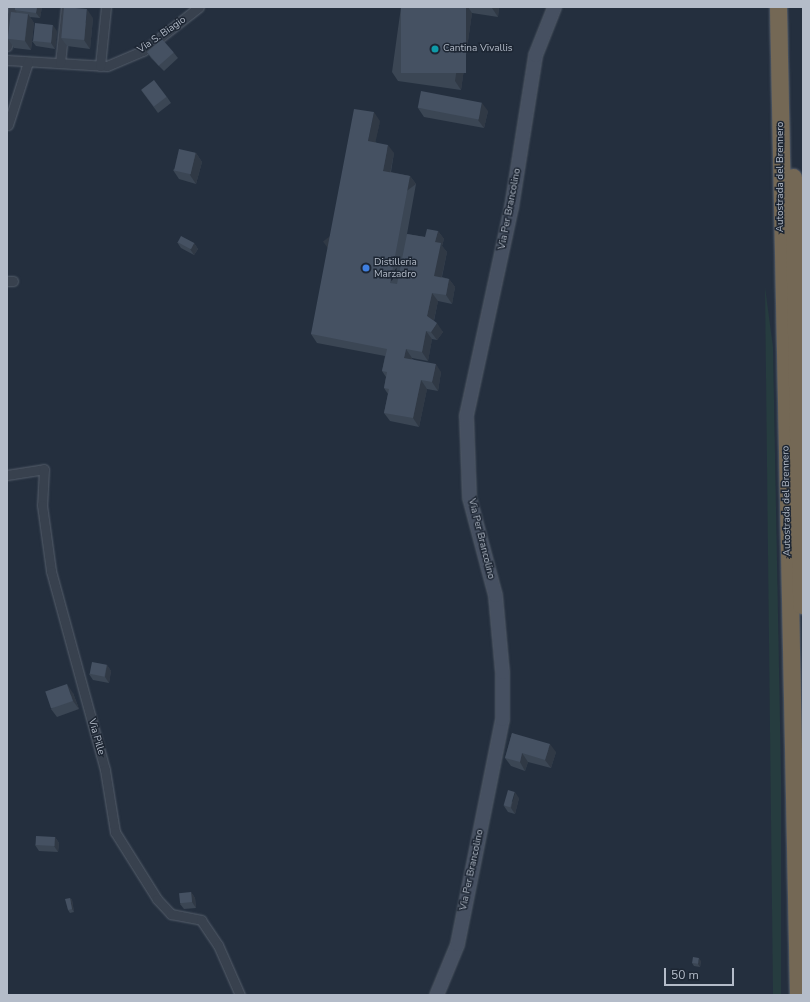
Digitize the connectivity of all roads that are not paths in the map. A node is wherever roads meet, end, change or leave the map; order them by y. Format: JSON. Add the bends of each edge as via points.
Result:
{"nodes":[{"id":1,"x":13,"y":7,"type":"edge"},
{"id":2,"x":66,"y":7,"type":"edge"},
{"id":3,"x":106,"y":7,"type":"edge"},
{"id":4,"x":199,"y":7,"type":"edge"},
{"id":5,"x":554,"y":7,"type":"edge"},
{"id":6,"x":558,"y":7,"type":"edge"},
{"id":7,"x":778,"y":7,"type":"edge"},
{"id":8,"x":789,"y":7,"type":"edge"},
{"id":9,"x":543,"y":34,"type":"junction"},
{"id":10,"x":7,"y":46,"type":"edge"},
{"id":11,"x":7,"y":60,"type":"edge"},
{"id":12,"x":28,"y":62,"type":"junction"},
{"id":13,"x":60,"y":63,"type":"junction"},
{"id":14,"x":100,"y":66,"type":"junction"},
{"id":15,"x":8,"y":125,"type":"edge"},
{"id":16,"x":7,"y":475,"type":"edge"},
{"id":17,"x":803,"y":679,"type":"edge"},
{"id":18,"x":797,"y":952,"type":"junction"},
{"id":19,"x":240,"y":995,"type":"edge"},
{"id":20,"x":436,"y":995,"type":"edge"},
{"id":21,"x":789,"y":995,"type":"edge"},
{"id":22,"x":798,"y":995,"type":"edge"}],
"edges":[{"from":1,"to":10,"type":"street"},
{"from":2,"to":13,"type":"street"},
{"from":3,"to":14,"type":"street"},
{"from":4,"to":14,"type":"street","name":"Via S. Biagio","via":[[143,51],[107,66]]},
{"from":5,"to":9,"type":"main road"},
{"from":6,"to":9,"type":"main road"},
{"from":7,"to":18,"type":"highway","name":"Autostrada del Brennero"},
{"from":8,"to":17,"type":"highway","name":"Autostrada del Brennero"},
{"from":9,"to":20,"type":"main road","name":"Via Per Brancolino","via":[[535,55],[511,208],[466,415],[469,497],[495,595],[502,672],[502,719],[457,944]]},
{"from":11,"to":12,"type":"street","name":"Via S. Biagio"},
{"from":12,"to":13,"type":"street","name":"Via S. Biagio"},
{"from":12,"to":15,"type":"street"},
{"from":13,"to":14,"type":"street","name":"Via S. Biagio"},
{"from":16,"to":19,"type":"street","name":"Via Pille","via":[[44,469],[42,505],[50,571],[105,770],[114,832],[157,899],[171,914],[200,920],[218,945]]},
{"from":18,"to":21,"type":"highway"},
{"from":18,"to":22,"type":"highway","name":"Autostrada del Brennero"}]}
